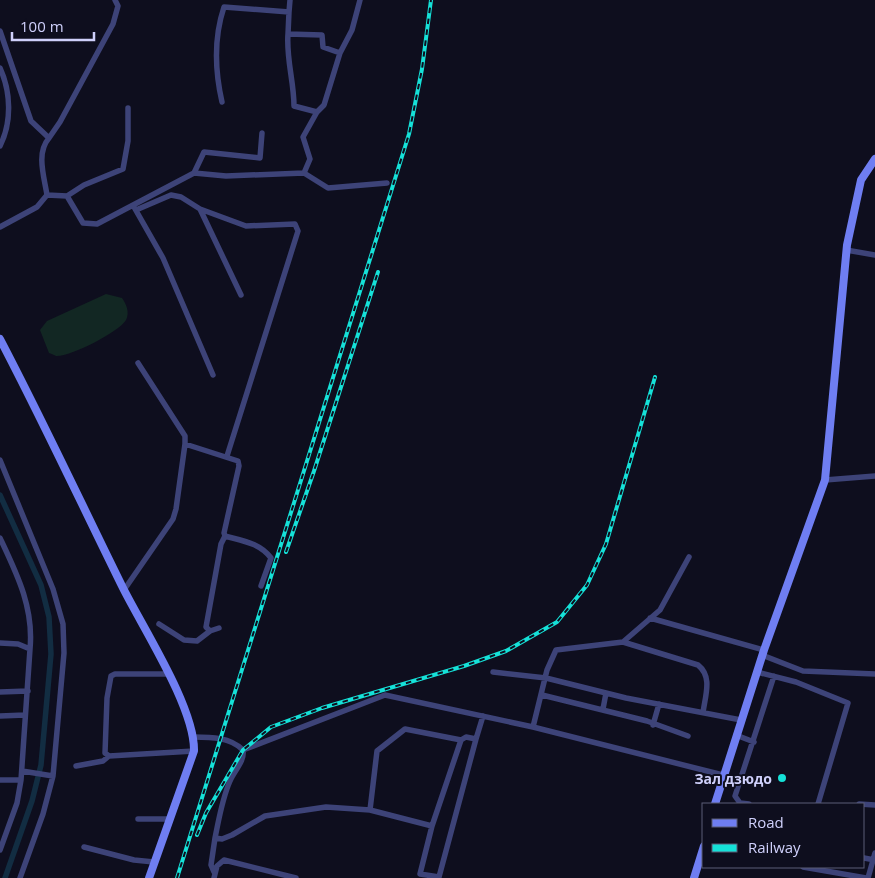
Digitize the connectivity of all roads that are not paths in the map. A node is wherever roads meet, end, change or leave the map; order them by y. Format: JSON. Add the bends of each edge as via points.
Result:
{"nodes":[{"id":1,"x":115,"y":0,"type":"edge"},
{"id":2,"x":290,"y":0,"type":"edge"},
{"id":3,"x":360,"y":0,"type":"edge"},
{"id":4,"x":289,"y":12,"type":"junction"},
{"id":5,"x":0,"y":31,"type":"edge"},
{"id":6,"x":288,"y":34,"type":"junction"},
{"id":7,"x":340,"y":53,"type":"junction"},
{"id":8,"x":0,"y":68,"type":"edge"},
{"id":9,"x":222,"y":102,"type":"dead end"},
{"id":10,"x":128,"y":108,"type":"dead end"},
{"id":11,"x":317,"y":112,"type":"junction"},
{"id":12,"x":262,"y":133,"type":"dead end"},
{"id":13,"x":49,"y":138,"type":"junction"},
{"id":14,"x":0,"y":146,"type":"edge"},
{"id":15,"x":875,"y":159,"type":"edge"},
{"id":16,"x":194,"y":172,"type":"junction"},
{"id":17,"x":304,"y":173,"type":"junction"},
{"id":18,"x":387,"y":183,"type":"dead end"},
{"id":19,"x":47,"y":195,"type":"junction"},
{"id":20,"x":67,"y":196,"type":"junction"},
{"id":21,"x":134,"y":208,"type":"junction"},
{"id":22,"x":200,"y":209,"type":"junction"},
{"id":23,"x":0,"y":227,"type":"edge"},
{"id":24,"x":846,"y":250,"type":"junction"},
{"id":25,"x":875,"y":255,"type":"edge"},
{"id":26,"x":241,"y":295,"type":"dead end"},
{"id":27,"x":0,"y":339,"type":"edge"},
{"id":28,"x":138,"y":363,"type":"dead end"},
{"id":29,"x":213,"y":375,"type":"dead end"},
{"id":30,"x":185,"y":444,"type":"junction"},
{"id":31,"x":227,"y":456,"type":"junction"},
{"id":32,"x":0,"y":460,"type":"edge"},
{"id":33,"x":875,"y":476,"type":"edge"},
{"id":34,"x":825,"y":480,"type":"junction"},
{"id":35,"x":225,"y":536,"type":"junction"},
{"id":36,"x":0,"y":539,"type":"edge"},
{"id":37,"x":689,"y":557,"type":"dead end"},
{"id":38,"x":261,"y":586,"type":"dead end"},
{"id":39,"x":124,"y":590,"type":"junction"},
{"id":40,"x":650,"y":618,"type":"junction"},
{"id":41,"x":159,"y":624,"type":"dead end"},
{"id":42,"x":219,"y":628,"type":"dead end"},
{"id":43,"x":210,"y":631,"type":"junction"},
{"id":44,"x":623,"y":642,"type":"junction"},
{"id":45,"x":0,"y":644,"type":"edge"},
{"id":46,"x":30,"y":649,"type":"junction"},
{"id":47,"x":763,"y":653,"type":"junction"},
{"id":48,"x":493,"y":672,"type":"dead end"},
{"id":49,"x":757,"y":672,"type":"junction"},
{"id":50,"x":169,"y":674,"type":"junction"},
{"id":51,"x":875,"y":674,"type":"edge"},
{"id":52,"x":774,"y":676,"type":"junction"},
{"id":53,"x":546,"y":678,"type":"junction"},
{"id":54,"x":28,"y":691,"type":"junction"},
{"id":55,"x":0,"y":692,"type":"edge"},
{"id":56,"x":606,"y":693,"type":"junction"},
{"id":57,"x":542,"y":695,"type":"junction"},
{"id":58,"x":659,"y":704,"type":"junction"},
{"id":59,"x":603,"y":709,"type":"junction"},
{"id":60,"x":703,"y":713,"type":"junction"},
{"id":61,"x":0,"y":716,"type":"edge"},
{"id":62,"x":25,"y":716,"type":"junction"},
{"id":63,"x":483,"y":716,"type":"junction"},
{"id":64,"x":741,"y":720,"type":"junction"},
{"id":65,"x":653,"y":725,"type":"junction"},
{"id":66,"x":533,"y":727,"type":"junction"},
{"id":67,"x":736,"y":735,"type":"junction"},
{"id":68,"x":688,"y":736,"type":"dead end"},
{"id":69,"x":194,"y":737,"type":"junction"},
{"id":70,"x":476,"y":739,"type":"junction"},
{"id":71,"x":461,"y":740,"type":"junction"},
{"id":72,"x":754,"y":742,"type":"junction"},
{"id":73,"x":243,"y":750,"type":"junction"},
{"id":74,"x":194,"y":751,"type":"junction"},
{"id":75,"x":109,"y":756,"type":"junction"},
{"id":76,"x":76,"y":766,"type":"dead end"},
{"id":77,"x":24,"y":772,"type":"junction"},
{"id":78,"x":723,"y":775,"type":"junction"},
{"id":79,"x":51,"y":776,"type":"junction"},
{"id":80,"x":0,"y":780,"type":"edge"},
{"id":81,"x":21,"y":780,"type":"junction"},
{"id":82,"x":715,"y":803,"type":"edge"},
{"id":83,"x":740,"y":803,"type":"edge"},
{"id":84,"x":818,"y":803,"type":"edge"},
{"id":85,"x":370,"y":810,"type":"junction"},
{"id":86,"x":138,"y":819,"type":"dead end"},
{"id":87,"x":170,"y":819,"type":"junction"},
{"id":88,"x":432,"y":826,"type":"junction"},
{"id":89,"x":215,"y":838,"type":"junction"},
{"id":90,"x":84,"y":847,"type":"dead end"},
{"id":91,"x":0,"y":850,"type":"edge"},
{"id":92,"x":702,"y":852,"type":"edge"},
{"id":93,"x":875,"y":857,"type":"edge"},
{"id":94,"x":154,"y":862,"type":"junction"},
{"id":95,"x":817,"y":868,"type":"edge"},
{"id":96,"x":214,"y":875,"type":"edge"},
{"id":97,"x":426,"y":877,"type":"edge"},
{"id":98,"x":20,"y":878,"type":"edge"},
{"id":99,"x":148,"y":878,"type":"edge"},
{"id":100,"x":296,"y":878,"type":"edge"},
{"id":101,"x":694,"y":878,"type":"edge"},
{"id":102,"x":867,"y":878,"type":"edge"}],
"edges":[{"from":1,"to":13,"type":"street","via":[[118,6],[113,24]]},
{"from":2,"to":4,"type":"street"},
{"from":3,"to":7,"type":"street","via":[[352,30]]},
{"from":4,"to":6,"type":"street"},
{"from":4,"to":9,"type":"street","via":[[224,7],[219,24],[217,79]]},
{"from":5,"to":13,"type":"street","via":[[31,121]]},
{"from":6,"to":7,"type":"street","via":[[322,35],[323,47]]},
{"from":6,"to":11,"type":"street","via":[[294,106]]},
{"from":7,"to":11,"type":"street","via":[[324,105]]},
{"from":8,"to":14,"type":"street","via":[[10,114]]},
{"from":10,"to":20,"type":"street","via":[[128,141],[123,169],[84,185]]},
{"from":11,"to":17,"type":"street","via":[[303,137],[310,159]]},
{"from":12,"to":16,"type":"street","via":[[260,158],[204,152]]},
{"from":13,"to":19,"type":"street","via":[[43,145],[42,160]]},
{"from":15,"to":24,"type":"main road","via":[[862,180]]},
{"from":16,"to":17,"type":"street","via":[[226,176]]},
{"from":16,"to":21,"type":"street"},
{"from":17,"to":18,"type":"street","via":[[328,188]]},
{"from":19,"to":20,"type":"street"},
{"from":19,"to":23,"type":"street","via":[[37,207]]},
{"from":20,"to":21,"type":"street","via":[[83,223],[97,224]]},
{"from":21,"to":22,"type":"street","via":[[171,195],[181,197]]},
{"from":21,"to":29,"type":"street","via":[[163,258]]},
{"from":22,"to":26,"type":"street"},
{"from":22,"to":31,"type":"street","via":[[246,226],[295,224],[298,231]]},
{"from":24,"to":25,"type":"street"},
{"from":24,"to":34,"type":"main road"},
{"from":27,"to":39,"type":"main road"},
{"from":28,"to":30,"type":"street","via":[[185,436]]},
{"from":30,"to":31,"type":"street"},
{"from":30,"to":39,"type":"street","via":[[173,519]]},
{"from":31,"to":35,"type":"street","via":[[238,461],[239,466]]},
{"from":32,"to":79,"type":"street","via":[[54,589],[63,624],[64,653]]},
{"from":33,"to":34,"type":"street"},
{"from":34,"to":47,"type":"main road"},
{"from":35,"to":38,"type":"street","via":[[265,549],[271,558]]},
{"from":35,"to":43,"type":"street","via":[[220,544],[206,627]]},
{"from":36,"to":46,"type":"street","via":[[28,604]]},
{"from":37,"to":40,"type":"street","via":[[660,610]]},
{"from":39,"to":50,"type":"main road"},
{"from":40,"to":44,"type":"street"},
{"from":40,"to":47,"type":"street"},
{"from":41,"to":43,"type":"street","via":[[184,640],[197,641]]},
{"from":42,"to":43,"type":"street"},
{"from":44,"to":53,"type":"street","via":[[556,650]]},
{"from":44,"to":60,"type":"street","via":[[698,665],[707,679]]},
{"from":45,"to":46,"type":"street","via":[[18,644]]},
{"from":46,"to":54,"type":"street"},
{"from":47,"to":49,"type":"main road"},
{"from":47,"to":51,"type":"street","via":[[802,670]]},
{"from":48,"to":53,"type":"street"},
{"from":49,"to":52,"type":"street"},
{"from":49,"to":64,"type":"main road"},
{"from":50,"to":69,"type":"main road"},
{"from":50,"to":75,"type":"street","via":[[111,676],[107,698],[106,753]]},
{"from":52,"to":72,"type":"street"},
{"from":52,"to":84,"type":"street","via":[[848,703]]},
{"from":53,"to":56,"type":"street"},
{"from":53,"to":57,"type":"street"},
{"from":54,"to":55,"type":"street"},
{"from":54,"to":62,"type":"street"},
{"from":56,"to":58,"type":"street"},
{"from":56,"to":59,"type":"street"},
{"from":57,"to":59,"type":"street"},
{"from":57,"to":66,"type":"street"},
{"from":58,"to":60,"type":"street"},
{"from":58,"to":65,"type":"street"},
{"from":59,"to":65,"type":"street"},
{"from":60,"to":64,"type":"street"},
{"from":61,"to":62,"type":"street"},
{"from":62,"to":77,"type":"street"},
{"from":63,"to":66,"type":"street"},
{"from":63,"to":70,"type":"street"},
{"from":63,"to":73,"type":"street","via":[[385,695]]},
{"from":64,"to":67,"type":"main road"},
{"from":65,"to":68,"type":"street"},
{"from":66,"to":78,"type":"street"},
{"from":67,"to":72,"type":"street"},
{"from":67,"to":78,"type":"main road"},
{"from":69,"to":73,"type":"street","via":[[220,738]]},
{"from":69,"to":74,"type":"main road"},
{"from":70,"to":71,"type":"street","via":[[466,737]]},
{"from":70,"to":97,"type":"street","via":[[439,876]]},
{"from":71,"to":85,"type":"street","via":[[405,729],[378,751]]},
{"from":71,"to":88,"type":"street"},
{"from":72,"to":83,"type":"street","via":[[735,796]]},
{"from":73,"to":89,"type":"street","via":[[242,760],[225,793]]},
{"from":74,"to":75,"type":"street"},
{"from":74,"to":87,"type":"main road"},
{"from":75,"to":76,"type":"street","via":[[103,761]]},
{"from":77,"to":79,"type":"street"},
{"from":77,"to":81,"type":"street"},
{"from":78,"to":82,"type":"main road"},
{"from":79,"to":98,"type":"street","via":[[43,814]]},
{"from":80,"to":81,"type":"street"},
{"from":81,"to":91,"type":"street","via":[[17,803]]},
{"from":85,"to":88,"type":"street"},
{"from":85,"to":89,"type":"street","via":[[326,807],[265,816],[232,835]]},
{"from":86,"to":87,"type":"street"},
{"from":87,"to":94,"type":"main road"},
{"from":88,"to":97,"type":"street","via":[[420,874]]},
{"from":89,"to":96,"type":"street","via":[[210,865]]},
{"from":90,"to":94,"type":"street"},
{"from":92,"to":101,"type":"main road"},
{"from":93,"to":102,"type":"street"},
{"from":94,"to":99,"type":"main road"},
{"from":95,"to":102,"type":"street"},
{"from":96,"to":100,"type":"street","via":[[224,860]]}]}
